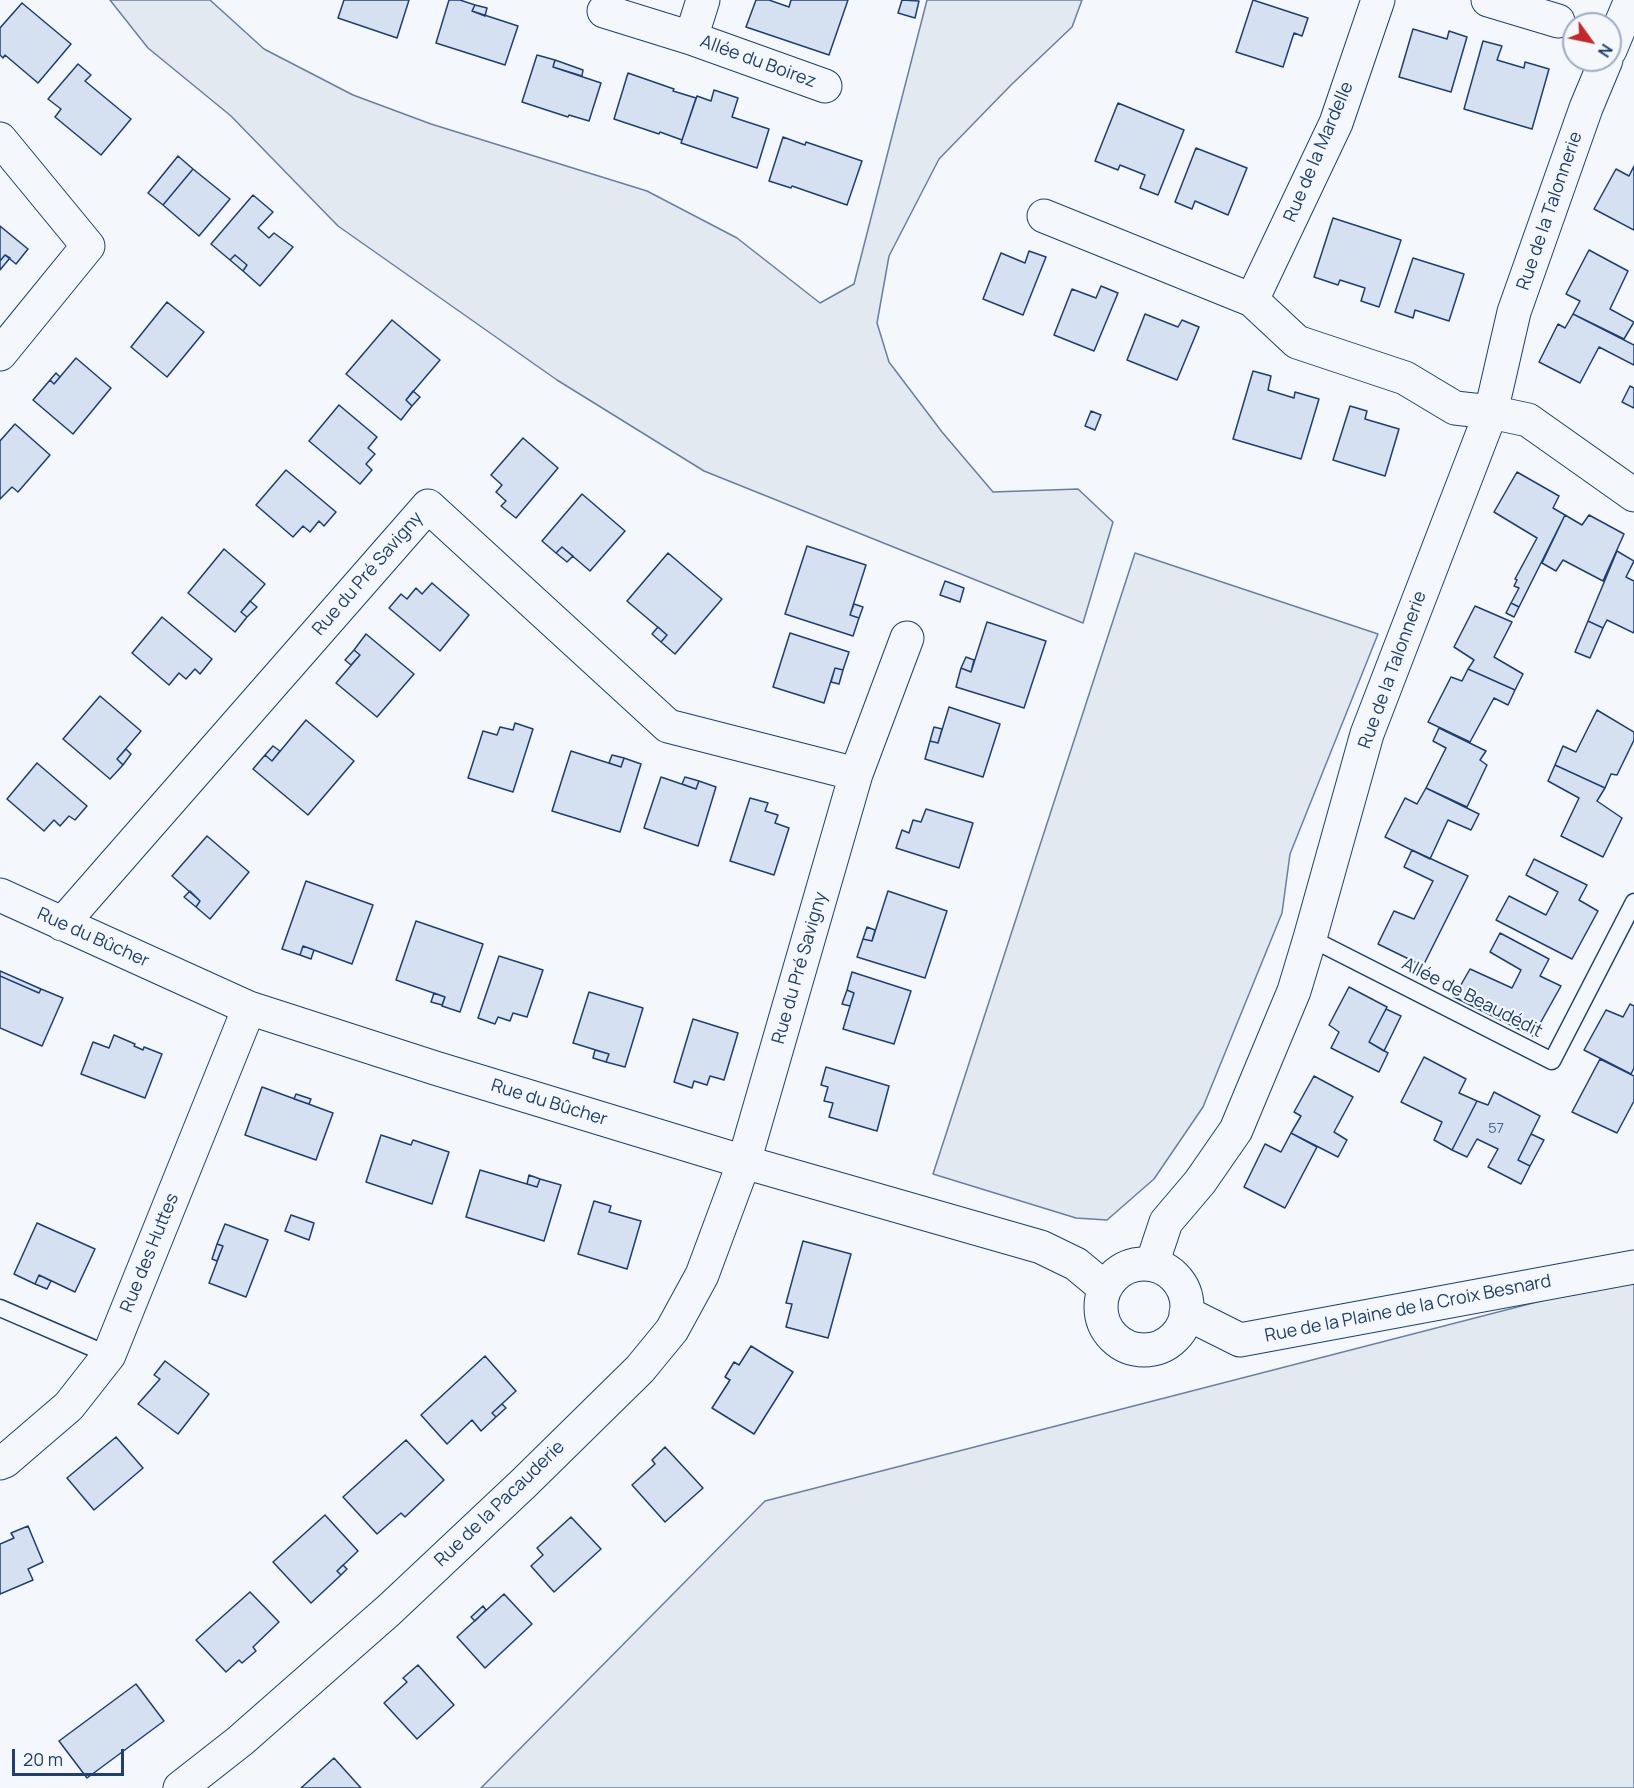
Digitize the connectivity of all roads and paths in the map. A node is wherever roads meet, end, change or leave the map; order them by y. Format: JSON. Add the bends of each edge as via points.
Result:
{"nodes":[{"id":1,"x":703,"y":0,"type":"edge"},
{"id":2,"x":1378,"y":0,"type":"edge"},
{"id":3,"x":1488,"y":0,"type":"edge"},
{"id":4,"x":1631,"y":0,"type":"edge"},
{"id":5,"x":604,"y":11,"type":"dead end"},
{"id":6,"x":1558,"y":21,"type":"dead end"},
{"id":7,"x":1622,"y":21,"type":"edge"},
{"id":8,"x":691,"y":38,"type":"junction"},
{"id":9,"x":1601,"y":72,"type":"edge"},
{"id":10,"x":825,"y":86,"type":"dead end"},
{"id":11,"x":0,"y":139,"type":"edge"},
{"id":12,"x":1044,"y":216,"type":"dead end"},
{"id":13,"x":1252,"y":300,"type":"junction"},
{"id":14,"x":0,"y":354,"type":"edge"},
{"id":15,"x":1491,"y":412,"type":"junction"},
{"id":16,"x":1634,"y":495,"type":"edge"},
{"id":17,"x":907,"y":639,"type":"dead end"},
{"id":18,"x":856,"y":774,"type":"junction"},
{"id":19,"x":0,"y":895,"type":"edge"},
{"id":20,"x":1634,"y":902,"type":"edge"},
{"id":21,"x":62,"y":924,"type":"junction"},
{"id":22,"x":1310,"y":938,"type":"junction"},
{"id":23,"x":249,"y":1008,"type":"junction"},
{"id":24,"x":744,"y":1162,"type":"junction"},
{"id":25,"x":1152,"y":1264,"type":"junction"},
{"id":26,"x":1634,"y":1267,"type":"edge"},
{"id":27,"x":1105,"y":1288,"type":"junction"},
{"id":28,"x":0,"y":1308,"type":"edge"},
{"id":29,"x":1186,"y":1313,"type":"junction"},
{"id":30,"x":110,"y":1354,"type":"junction"},
{"id":31,"x":0,"y":1463,"type":"edge"},
{"id":32,"x":180,"y":1788,"type":"edge"}],
"edges":[{"from":1,"to":8,"type":"street","name":"Allée du Boirez"},
{"from":2,"to":13,"type":"street","name":"Rue de la Mardelle","via":[[1336,123]]},
{"from":3,"to":6,"type":"street"},
{"from":4,"to":7,"type":"street"},
{"from":5,"to":8,"type":"street","name":"Allée du Boirez"},
{"from":8,"to":10,"type":"street","name":"Allée du Boirez"},
{"from":9,"to":15,"type":"street","name":"Rue de la Talonnerie","via":[[1514,312]]},
{"from":11,"to":14,"type":"street","via":[[88,246]]},
{"from":12,"to":13,"type":"street"},
{"from":13,"to":15,"type":"street","via":[[1298,342],[1405,378],[1455,408]]},
{"from":15,"to":16,"type":"street","via":[[1528,420]]},
{"from":15,"to":22,"type":"street","name":"Rue de la Talonnerie","via":[[1367,734]]},
{"from":17,"to":18,"type":"street","name":"Rue du Pré Savigny"},
{"from":18,"to":21,"type":"street","name":"Rue du Pré Savigny","via":[[668,726],[428,506]]},
{"from":18,"to":24,"type":"street","name":"Rue du Pré Savigny"},
{"from":19,"to":21,"type":"street","name":"Rue du Bûcher"},
{"from":20,"to":22,"type":"lane","name":"Allée de Beaudédit","via":[[1552,1061]]},
{"from":21,"to":23,"type":"street","name":"Rue du Bûcher"},
{"from":22,"to":25,"type":"street","name":"Rue de la Talonnerie","via":[[1294,991],[1236,1130],[1166,1222]]},
{"from":23,"to":24,"type":"street","name":"Rue du Bûcher"},
{"from":23,"to":30,"type":"street","name":"Rue des Huttes"},
{"from":24,"to":27,"type":"street","name":"Rue du Bûcher","via":[[1041,1247],[1076,1264]]},
{"from":24,"to":32,"type":"street","name":"Rue de la Pacauderie","via":[[702,1275],[672,1330],[640,1369],[389,1610],[240,1741]]},
{"from":25,"to":27,"type":"street","via":[[1129,1266],[1111,1278]]},
{"from":25,"to":29,"type":"street","via":[[1179,1281],[1186,1297]]},
{"from":26,"to":29,"type":"street","name":"Rue de la Plaine de la Croix Besnard","via":[[1240,1340]]},
{"from":27,"to":29,"type":"street","via":[[1101,1300],[1105,1327],[1121,1344],[1132,1349],[1168,1343],[1177,1335]]},
{"from":28,"to":30,"type":"lane"},
{"from":30,"to":31,"type":"street","name":"Rue des Huttes","via":[[69,1406]]}]}
